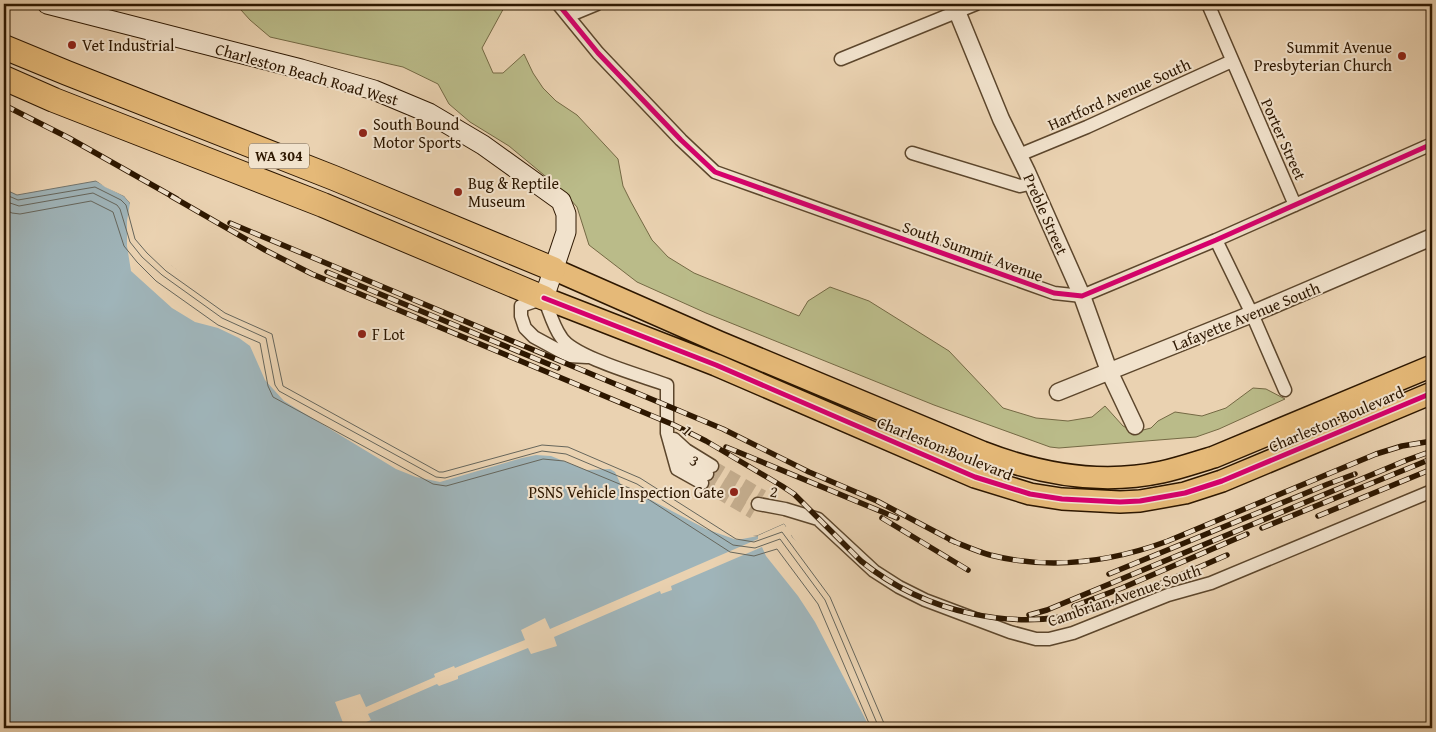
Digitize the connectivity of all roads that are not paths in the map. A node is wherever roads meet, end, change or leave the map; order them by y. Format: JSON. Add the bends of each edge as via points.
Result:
{"nodes":[{"id":1,"x":47,"y":4,"type":"edge"},
{"id":2,"x":558,"y":4,"type":"edge"},
{"id":3,"x":597,"y":4,"type":"edge"},
{"id":4,"x":976,"y":4,"type":"edge"},
{"id":5,"x":1208,"y":4,"type":"edge"},
{"id":6,"x":955,"y":8,"type":"edge"},
{"id":7,"x":568,"y":16,"type":"junction"},
{"id":8,"x":4,"y":47,"type":"edge"},
{"id":9,"x":841,"y":59,"type":"dead end"},
{"id":10,"x":1232,"y":62,"type":"junction"},
{"id":11,"x":4,"y":78,"type":"edge"},
{"id":12,"x":1432,"y":144,"type":"edge"},
{"id":13,"x":912,"y":153,"type":"dead end"},
{"id":14,"x":1019,"y":155,"type":"junction"},
{"id":15,"x":1033,"y":183,"type":"junction"},
{"id":16,"x":1295,"y":205,"type":"junction"},
{"id":17,"x":1432,"y":237,"type":"edge"},
{"id":18,"x":1216,"y":240,"type":"junction"},
{"id":19,"x":553,"y":269,"type":"junction"},
{"id":20,"x":1082,"y":296,"type":"junction"},
{"id":21,"x":544,"y":298,"type":"junction"},
{"id":22,"x":1252,"y":314,"type":"junction"},
{"id":23,"x":587,"y":357,"type":"junction"},
{"id":24,"x":1432,"y":366,"type":"edge"},
{"id":25,"x":1109,"y":371,"type":"junction"},
{"id":26,"x":1285,"y":390,"type":"dead end"},
{"id":27,"x":1058,"y":392,"type":"dead end"},
{"id":28,"x":1432,"y":393,"type":"edge"},
{"id":29,"x":1135,"y":426,"type":"dead end"},
{"id":30,"x":667,"y":433,"type":"junction"},
{"id":31,"x":707,"y":475,"type":"joint"},
{"id":32,"x":1432,"y":492,"type":"edge"},
{"id":33,"x":785,"y":509,"type":"junction"}],
"edges":[{"from":1,"to":19,"type":"main road","name":"Charleston Beach Road West","via":[[301,69],[374,90],[430,113],[484,145],[561,201],[566,214],[566,232]]},
{"from":2,"to":7,"type":"street","name":"South Summit Avenue"},
{"from":3,"to":7,"type":"street"},
{"from":4,"to":6,"type":"street"},
{"from":5,"to":10,"type":"street","name":"Porter Street"},
{"from":6,"to":9,"type":"street"},
{"from":6,"to":14,"type":"street","name":"Preble Street"},
{"from":7,"to":20,"type":"street","name":"South Summit Avenue","via":[[598,53],[715,172],[1054,293]]},
{"from":8,"to":19,"type":"highway","number":"WA 304"},
{"from":10,"to":14,"type":"street","name":"Hartford Avenue South"},
{"from":10,"to":16,"type":"street","name":"Porter Street"},
{"from":11,"to":21,"type":"highway","number":"WA 304","via":[[323,205]]},
{"from":12,"to":16,"type":"street","name":"South Summit Avenue"},
{"from":13,"to":15,"type":"street","via":[[1020,186]]},
{"from":14,"to":15,"type":"street","name":"Preble Street"},
{"from":15,"to":20,"type":"street","name":"Preble Street"},
{"from":16,"to":18,"type":"street","name":"South Summit Avenue"},
{"from":17,"to":22,"type":"street","name":"Lafayette Avenue South"},
{"from":18,"to":20,"type":"street","name":"South Summit Avenue"},
{"from":18,"to":22,"type":"street"},
{"from":19,"to":21,"type":"main road","name":"Charleston Beach Road West"},
{"from":19,"to":24,"type":"highway","name":"Charleston Boulevard","number":"WA 304","via":[[982,452],[1065,475],[1120,477],[1179,468],[1214,457]]},
{"from":20,"to":25,"type":"street","name":"Preble Street"},
{"from":21,"to":23,"type":"street","via":[[561,338]]},
{"from":21,"to":23,"type":"street","via":[[521,306],[526,328],[534,337],[569,356]]},
{"from":21,"to":28,"type":"highway","name":"Charleston Boulevard","number":"WA 304","via":[[716,365],[975,477],[1030,494],[1062,499],[1120,502],[1185,493],[1222,481]]},
{"from":22,"to":25,"type":"street","name":"Lafayette Avenue South"},
{"from":22,"to":26,"type":"street"},
{"from":23,"to":30,"type":"street","via":[[667,384]]},
{"from":25,"to":27,"type":"street","name":"Lafayette Avenue South"},
{"from":25,"to":29,"type":"street","name":"Preble Street"},
{"from":30,"to":31,"type":"street","name":"1"},
{"from":30,"to":31,"type":"street","name":"3","via":[[677,469]]},
{"from":32,"to":33,"type":"street","name":"Cambrian Avenue South","via":[[1211,583],[1168,595],[1073,633],[1036,640],[912,594],[874,571],[818,519]]},
{"from":33,"to":33,"type":"street","via":[[758,504]]}]}
